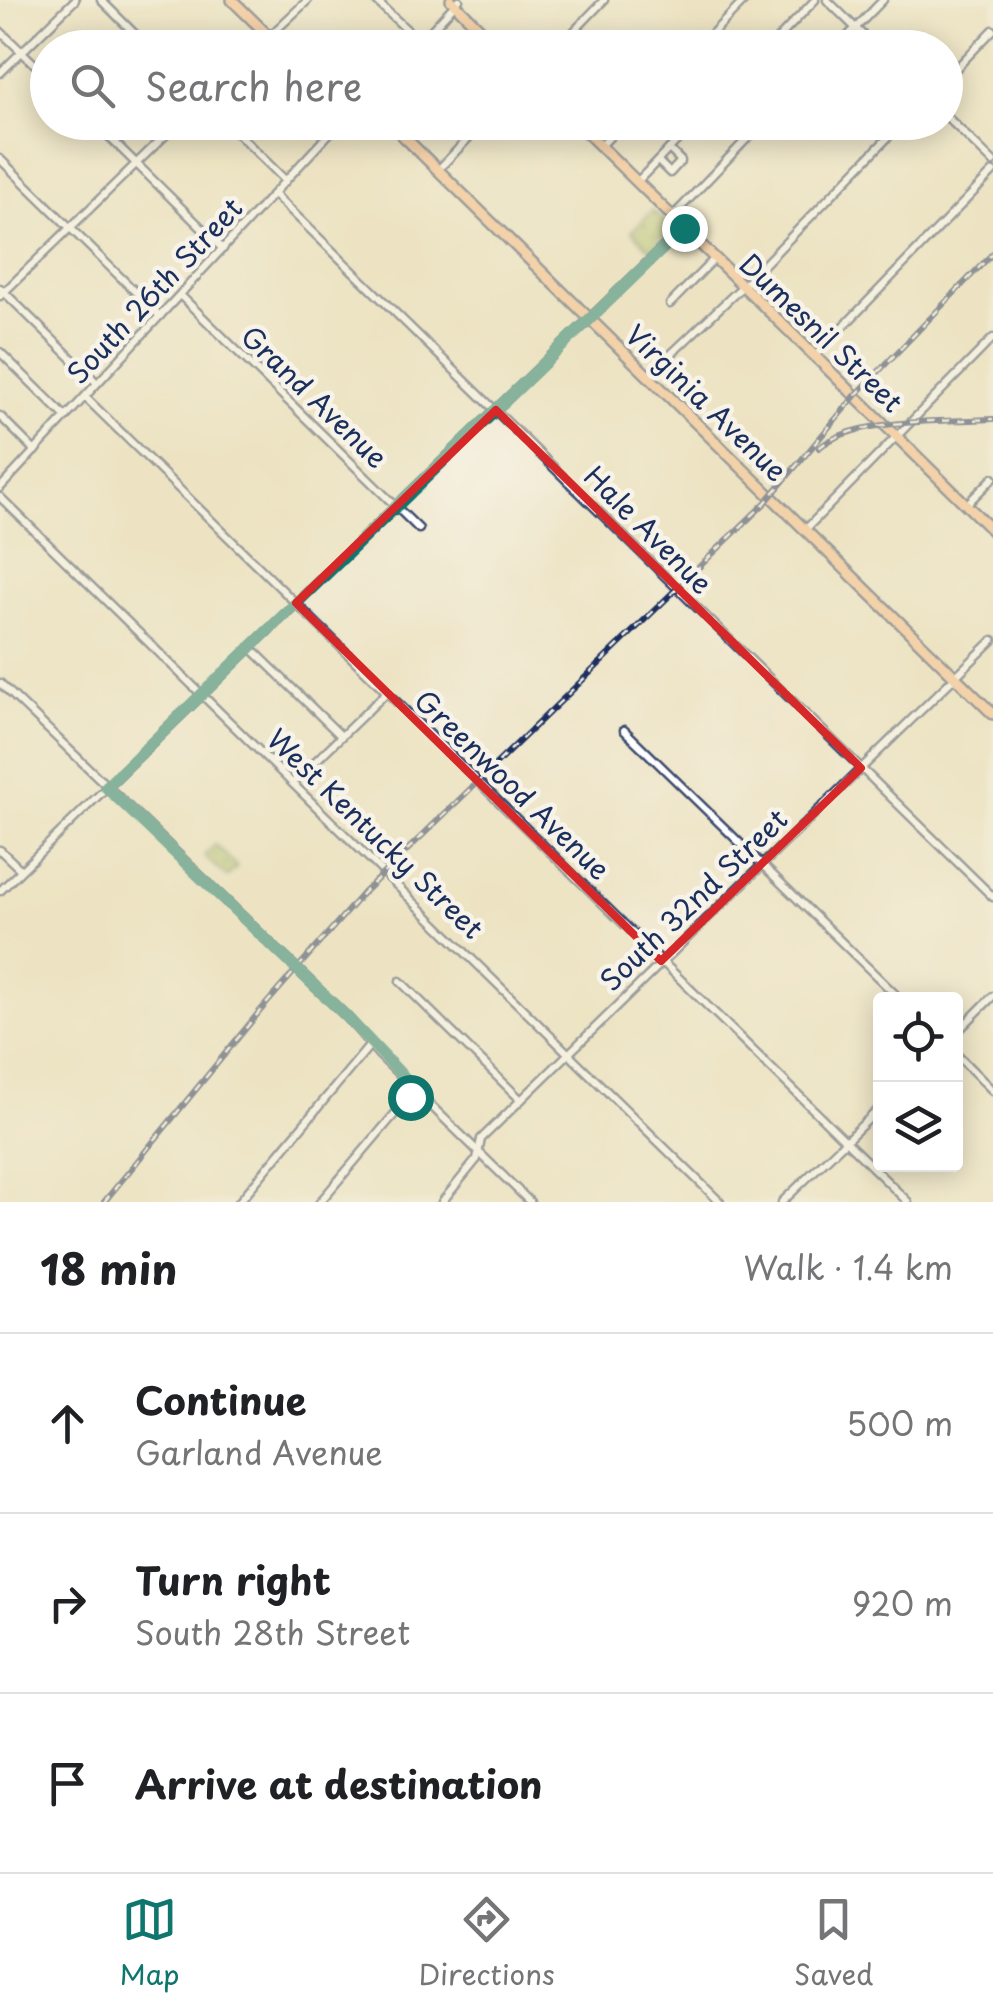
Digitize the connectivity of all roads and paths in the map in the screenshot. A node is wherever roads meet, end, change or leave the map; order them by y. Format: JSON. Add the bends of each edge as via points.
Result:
{"nodes":[{"id":1,"x":76,"y":0,"type":"edge"},
{"id":2,"x":100,"y":0,"type":"edge"},
{"id":3,"x":232,"y":0,"type":"edge"},
{"id":4,"x":308,"y":0,"type":"edge"},
{"id":5,"x":375,"y":0,"type":"edge"},
{"id":6,"x":604,"y":0,"type":"edge"},
{"id":7,"x":745,"y":0,"type":"edge"},
{"id":8,"x":815,"y":0,"type":"edge"},
{"id":9,"x":827,"y":0,"type":"edge"},
{"id":10,"x":882,"y":0,"type":"edge"},
{"id":11,"x":455,"y":1,"type":"edge"},
{"id":12,"x":855,"y":28,"type":"joint"},
{"id":13,"x":0,"y":30,"type":"edge"},
{"id":14,"x":45,"y":30,"type":"edge"},
{"id":15,"x":131,"y":30,"type":"edge"},
{"id":16,"x":263,"y":30,"type":"edge"},
{"id":17,"x":276,"y":30,"type":"edge"},
{"id":18,"x":404,"y":30,"type":"edge"},
{"id":19,"x":431,"y":30,"type":"edge"},
{"id":20,"x":482,"y":30,"type":"edge"},
{"id":21,"x":575,"y":30,"type":"edge"},
{"id":22,"x":716,"y":30,"type":"edge"},
{"id":23,"x":786,"y":30,"type":"edge"},
{"id":24,"x":993,"y":30,"type":"edge"},
{"id":25,"x":30,"y":44,"type":"edge"},
{"id":26,"x":22,"y":52,"type":"junction"},
{"id":27,"x":30,"y":60,"type":"edge"},
{"id":28,"x":963,"y":61,"type":"edge"},
{"id":29,"x":0,"y":73,"type":"edge"},
{"id":30,"x":963,"y":133,"type":"edge"},
{"id":31,"x":112,"y":140,"type":"edge"},
{"id":32,"x":161,"y":140,"type":"edge"},
{"id":33,"x":244,"y":140,"type":"edge"},
{"id":34,"x":324,"y":140,"type":"edge"},
{"id":35,"x":407,"y":140,"type":"edge"},
{"id":36,"x":467,"y":140,"type":"edge"},
{"id":37,"x":594,"y":140,"type":"edge"},
{"id":38,"x":606,"y":140,"type":"edge"},
{"id":39,"x":678,"y":140,"type":"edge"},
{"id":40,"x":746,"y":140,"type":"edge"},
{"id":41,"x":884,"y":140,"type":"edge"},
{"id":42,"x":600,"y":146,"type":"junction"},
{"id":43,"x":669,"y":149,"type":"junction"},
{"id":44,"x":0,"y":159,"type":"edge"},
{"id":45,"x":658,"y":161,"type":"junction"},
{"id":46,"x":993,"y":162,"type":"edge"},
{"id":47,"x":136,"y":164,"type":"junction"},
{"id":48,"x":438,"y":170,"type":"junction"},
{"id":49,"x":993,"y":172,"type":"edge"},
{"id":50,"x":286,"y":181,"type":"junction"},
{"id":51,"x":637,"y":182,"type":"junction"},
{"id":52,"x":274,"y":194,"type":"junction"},
{"id":53,"x":672,"y":216,"type":"junction"},
{"id":54,"x":70,"y":228,"type":"junction"},
{"id":55,"x":684,"y":228,"type":"junction"},
{"id":56,"x":223,"y":249,"type":"junction"},
{"id":57,"x":715,"y":258,"type":"junction"},
{"id":58,"x":742,"y":286,"type":"junction"},
{"id":59,"x":1,"y":292,"type":"edge"},
{"id":60,"x":180,"y":295,"type":"junction"},
{"id":61,"x":670,"y":304,"type":"dead end"},
{"id":62,"x":160,"y":316,"type":"junction"},
{"id":63,"x":590,"y":319,"type":"junction"},
{"id":64,"x":993,"y":338,"type":"edge"},
{"id":65,"x":0,"y":352,"type":"edge"},
{"id":66,"x":814,"y":356,"type":"junction"},
{"id":67,"x":648,"y":376,"type":"junction"},
{"id":68,"x":98,"y":383,"type":"junction"},
{"id":69,"x":86,"y":398,"type":"junction"},
{"id":70,"x":496,"y":410,"type":"junction"},
{"id":71,"x":0,"y":416,"type":"edge"},
{"id":72,"x":66,"y":417,"type":"junction"},
{"id":73,"x":897,"y":437,"type":"junction"},
{"id":74,"x":35,"y":450,"type":"junction"},
{"id":75,"x":993,"y":478,"type":"edge"},
{"id":76,"x":0,"y":488,"type":"edge"},
{"id":77,"x":0,"y":496,"type":"edge"},
{"id":78,"x":966,"y":505,"type":"junction"},
{"id":79,"x":396,"y":506,"type":"junction"},
{"id":80,"x":419,"y":529,"type":"dead end"},
{"id":81,"x":805,"y":530,"type":"junction"},
{"id":82,"x":993,"y":531,"type":"edge"},
{"id":83,"x":296,"y":603,"type":"junction"},
{"id":84,"x":993,"y":640,"type":"edge"},
{"id":85,"x":250,"y":648,"type":"junction"},
{"id":86,"x":955,"y":677,"type":"junction"},
{"id":87,"x":0,"y":683,"type":"edge"},
{"id":88,"x":387,"y":692,"type":"junction"},
{"id":89,"x":202,"y":694,"type":"junction"},
{"id":90,"x":993,"y":714,"type":"edge"},
{"id":91,"x":624,"y":730,"type":"dead end"},
{"id":92,"x":341,"y":736,"type":"junction"},
{"id":93,"x":861,"y":768,"type":"junction"},
{"id":94,"x":293,"y":783,"type":"junction"},
{"id":95,"x":106,"y":787,"type":"junction"},
{"id":96,"x":0,"y":850,"type":"edge"},
{"id":97,"x":761,"y":864,"type":"junction"},
{"id":98,"x":21,"y":870,"type":"junction"},
{"id":99,"x":0,"y":891,"type":"edge"},
{"id":100,"x":993,"y":897,"type":"edge"},
{"id":101,"x":661,"y":961,"type":"junction"},
{"id":102,"x":400,"y":981,"type":"dead end"},
{"id":103,"x":892,"y":992,"type":"edge"},
{"id":104,"x":993,"y":996,"type":"edge"},
{"id":105,"x":963,"y":1026,"type":"edge"},
{"id":106,"x":370,"y":1045,"type":"junction"},
{"id":107,"x":568,"y":1053,"type":"junction"},
{"id":108,"x":963,"y":1061,"type":"edge"},
{"id":109,"x":416,"y":1090,"type":"junction"},
{"id":110,"x":993,"y":1090,"type":"edge"},
{"id":111,"x":521,"y":1100,"type":"junction"},
{"id":112,"x":873,"y":1115,"type":"edge"},
{"id":113,"x":846,"y":1142,"type":"junction"},
{"id":114,"x":480,"y":1153,"type":"junction"},
{"id":115,"x":239,"y":1202,"type":"edge"},
{"id":116,"x":320,"y":1202,"type":"edge"},
{"id":117,"x":442,"y":1202,"type":"edge"},
{"id":118,"x":530,"y":1202,"type":"edge"},
{"id":119,"x":720,"y":1202,"type":"edge"},
{"id":120,"x":782,"y":1202,"type":"edge"},
{"id":121,"x":908,"y":1202,"type":"edge"}],
"edges":[{"from":1,"to":14,"type":"street"},
{"from":2,"to":15,"type":"street"},
{"from":3,"to":16,"type":"main road"},
{"from":4,"to":17,"type":"street"},
{"from":5,"to":18,"type":"street"},
{"from":6,"to":21,"type":"street"},
{"from":7,"to":22,"type":"street"},
{"from":8,"to":23,"type":"street"},
{"from":9,"to":12,"type":"street"},
{"from":10,"to":12,"type":"street"},
{"from":11,"to":19,"type":"street"},
{"from":11,"to":20,"type":"main road"},
{"from":13,"to":26,"type":"street"},
{"from":24,"to":28,"type":"street"},
{"from":25,"to":26,"type":"street"},
{"from":26,"to":27,"type":"street"},
{"from":26,"to":29,"type":"street"},
{"from":30,"to":46,"type":"street"},
{"from":31,"to":47,"type":"street"},
{"from":32,"to":47,"type":"street"},
{"from":33,"to":50,"type":"street"},
{"from":34,"to":50,"type":"street","name":"South 26th Street"},
{"from":35,"to":48,"type":"main road","name":"Virginia Avenue"},
{"from":36,"to":48,"type":"street"},
{"from":37,"to":42,"type":"main road","name":"Dumesnil Street"},
{"from":38,"to":42,"type":"street"},
{"from":39,"to":43,"type":"street"},
{"from":40,"to":53,"type":"street"},
{"from":41,"to":58,"type":"street"},
{"from":42,"to":51,"type":"main road","name":"Dumesnil Street"},
{"from":43,"to":45,"type":"street"},
{"from":43,"to":45,"type":"street","via":[[681,161],[670,173]]},
{"from":44,"to":54,"type":"street"},
{"from":45,"to":51,"type":"street"},
{"from":47,"to":54,"type":"street"},
{"from":47,"to":56,"type":"street"},
{"from":48,"to":63,"type":"main road","name":"Virginia Avenue"},
{"from":49,"to":66,"type":"street"},
{"from":50,"to":52,"type":"street","name":"South 26th Street"},
{"from":51,"to":53,"type":"main road","name":"Dumesnil Street"},
{"from":52,"to":56,"type":"street","name":"South 26th Street"},
{"from":52,"to":70,"type":"street","name":"Hale Avenue"},
{"from":53,"to":55,"type":"main road","name":"Dumesnil Street"},
{"from":54,"to":59,"type":"street"},
{"from":54,"to":62,"type":"street"},
{"from":55,"to":57,"type":"main road","name":"Dumesnil Street"},
{"from":55,"to":63,"type":"street"},
{"from":56,"to":60,"type":"street","name":"South 26th Street"},
{"from":57,"to":58,"type":"main road","name":"Dumesnil Street"},
{"from":57,"to":61,"type":"street"},
{"from":58,"to":66,"type":"main road","name":"Dumesnil Street"},
{"from":58,"to":67,"type":"street"},
{"from":59,"to":68,"type":"street"},
{"from":60,"to":62,"type":"street","name":"South 26th Street"},
{"from":60,"to":79,"type":"street","name":"Grand Avenue"},
{"from":62,"to":68,"type":"street","name":"South 26th Street"},
{"from":63,"to":67,"type":"main road","name":"Virginia Avenue"},
{"from":63,"to":70,"type":"street"},
{"from":64,"to":73,"type":"street"},
{"from":65,"to":72,"type":"street"},
{"from":66,"to":73,"type":"main road","name":"Dumesnil Street"},
{"from":67,"to":81,"type":"main road","name":"Virginia Avenue"},
{"from":68,"to":69,"type":"street","name":"South 26th Street"},
{"from":69,"to":72,"type":"street","name":"South 26th Street"},
{"from":69,"to":83,"type":"street","name":"Greenwood Avenue"},
{"from":70,"to":79,"type":"street"},
{"from":70,"to":93,"type":"street","name":"Hale Avenue"},
{"from":71,"to":74,"type":"street"},
{"from":72,"to":74,"type":"street","name":"South 26th Street"},
{"from":73,"to":78,"type":"main road","name":"Dumesnil Street"},
{"from":73,"to":81,"type":"street"},
{"from":74,"to":76,"type":"street","name":"South 26th Street"},
{"from":75,"to":78,"type":"street"},
{"from":77,"to":89,"type":"street","name":"West Kentucky Street"},
{"from":78,"to":82,"type":"main road","name":"Dumesnil Street"},
{"from":79,"to":80,"type":"street","name":"Grand Avenue"},
{"from":79,"to":83,"type":"street"},
{"from":81,"to":86,"type":"main road","name":"Virginia Avenue"},
{"from":83,"to":85,"type":"street"},
{"from":83,"to":88,"type":"street","name":"Greenwood Avenue"},
{"from":84,"to":86,"type":"street","name":"South 32nd Street"},
{"from":85,"to":89,"type":"street"},
{"from":85,"to":92,"type":"street"},
{"from":86,"to":90,"type":"main road","name":"Virginia Avenue"},
{"from":86,"to":93,"type":"street","name":"South 32nd Street"},
{"from":87,"to":95,"type":"street"},
{"from":88,"to":92,"type":"street"},
{"from":88,"to":101,"type":"street","name":"Greenwood Avenue"},
{"from":89,"to":94,"type":"street","name":"West Kentucky Street"},
{"from":89,"to":95,"type":"street"},
{"from":91,"to":97,"type":"street"},
{"from":92,"to":94,"type":"street"},
{"from":93,"to":97,"type":"street","name":"South 32nd Street"},
{"from":93,"to":100,"type":"street","name":"Hale Avenue"},
{"from":94,"to":107,"type":"street","name":"West Kentucky Street"},
{"from":95,"to":98,"type":"street"},
{"from":95,"to":106,"type":"street"},
{"from":96,"to":98,"type":"street"},
{"from":97,"to":101,"type":"street","name":"South 32nd Street"},
{"from":97,"to":103,"type":"street"},
{"from":98,"to":99,"type":"street"},
{"from":101,"to":107,"type":"street","name":"South 32nd Street"},
{"from":101,"to":113,"type":"street","name":"Greenwood Avenue"},
{"from":102,"to":111,"type":"street"},
{"from":104,"to":105,"type":"street"},
{"from":106,"to":109,"type":"street"},
{"from":106,"to":115,"type":"street"},
{"from":107,"to":111,"type":"street","name":"South 32nd Street"},
{"from":107,"to":119,"type":"street","name":"West Kentucky Street"},
{"from":108,"to":110,"type":"street"},
{"from":109,"to":114,"type":"street"},
{"from":109,"to":116,"type":"street"},
{"from":111,"to":114,"type":"street","name":"South 32nd Street","via":[[480,1138]]},
{"from":112,"to":113,"type":"street"},
{"from":113,"to":120,"type":"street"},
{"from":113,"to":121,"type":"street","name":"Greenwood Avenue"},
{"from":114,"to":117,"type":"street","name":"South 32nd Street"},
{"from":114,"to":118,"type":"street"}]}
